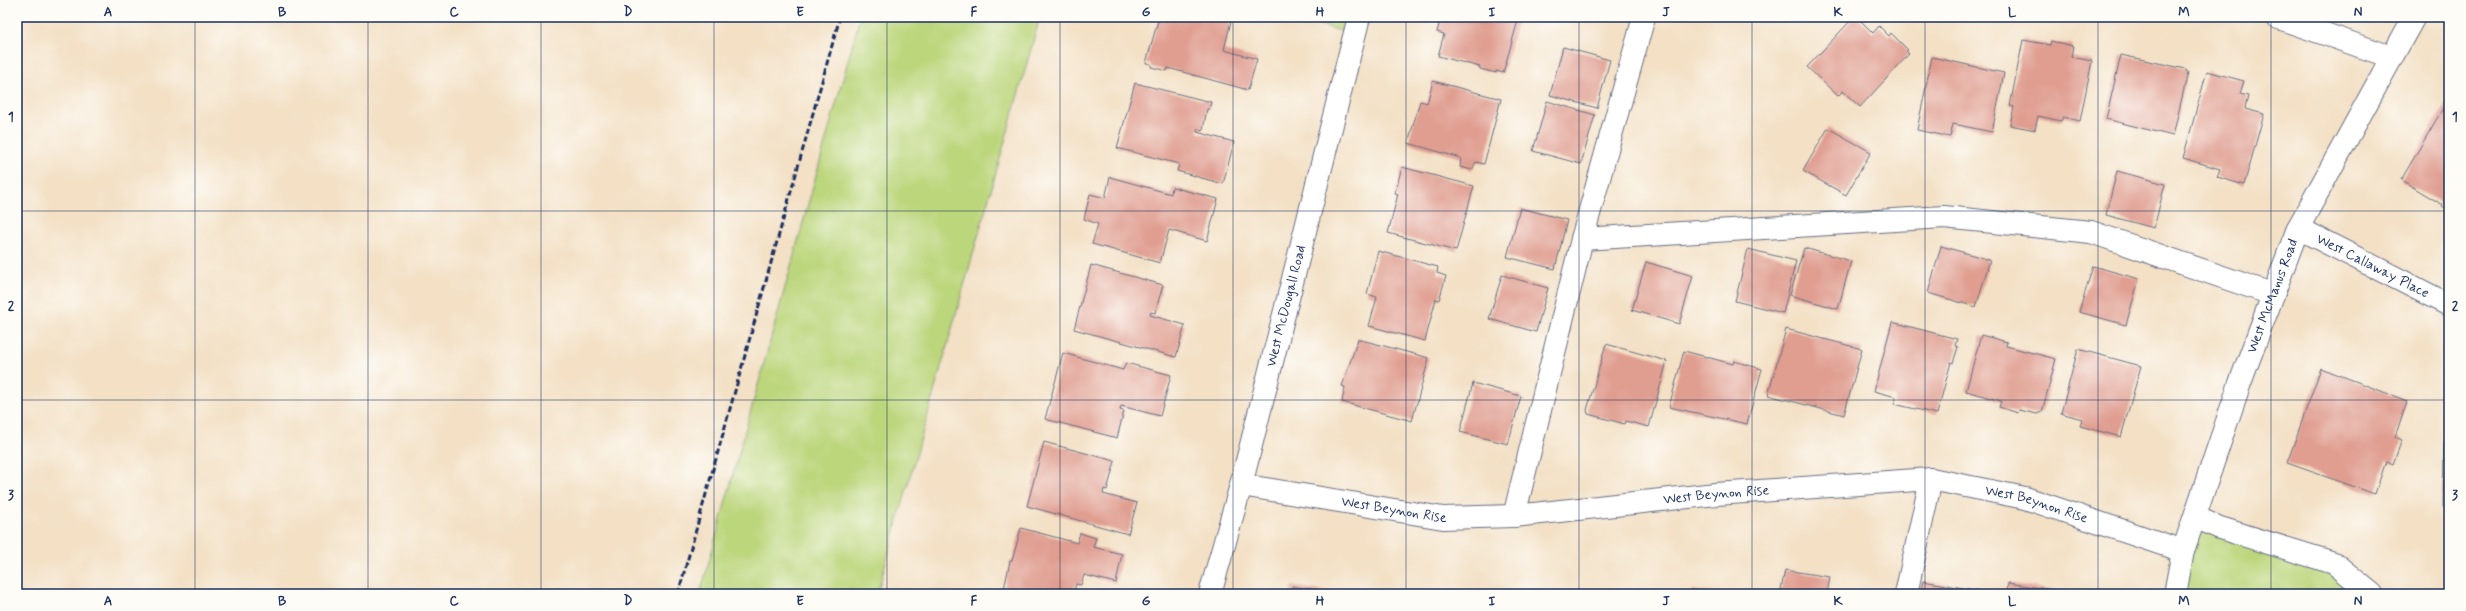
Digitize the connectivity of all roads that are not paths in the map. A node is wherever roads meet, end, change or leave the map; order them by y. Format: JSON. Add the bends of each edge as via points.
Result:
{"nodes":[{"id":1,"x":1359,"y":17,"type":"edge"},
{"id":2,"x":1644,"y":17,"type":"edge"},
{"id":3,"x":2276,"y":17,"type":"edge"},
{"id":4,"x":2414,"y":17,"type":"edge"},
{"id":5,"x":2391,"y":57,"type":"junction"},
{"id":6,"x":2298,"y":228,"type":"junction"},
{"id":7,"x":1582,"y":239,"type":"junction"},
{"id":8,"x":2272,"y":294,"type":"junction"},
{"id":9,"x":2449,"y":305,"type":"edge"},
{"id":10,"x":1931,"y":479,"type":"junction"},
{"id":11,"x":1241,"y":485,"type":"junction"},
{"id":12,"x":1514,"y":516,"type":"junction"},
{"id":13,"x":2195,"y":518,"type":"junction"},
{"id":14,"x":2183,"y":551,"type":"junction"},
{"id":15,"x":1210,"y":594,"type":"edge"},
{"id":16,"x":1906,"y":594,"type":"edge"},
{"id":17,"x":2175,"y":594,"type":"edge"},
{"id":18,"x":2372,"y":594,"type":"edge"}],
"edges":[{"from":1,"to":11,"type":"street","name":"West McDougall Road"},
{"from":2,"to":7,"type":"street"},
{"from":3,"to":5,"type":"street"},
{"from":4,"to":5,"type":"street","name":"West McManus Road"},
{"from":5,"to":6,"type":"street","name":"West McManus Road"},
{"from":6,"to":8,"type":"street","name":"West McManus Road"},
{"from":6,"to":9,"type":"street","name":"West Callaway Place"},
{"from":7,"to":8,"type":"street","via":[[1944,217],[2090,232]]},
{"from":7,"to":12,"type":"street"},
{"from":8,"to":13,"type":"street","name":"West McManus Road"},
{"from":10,"to":12,"type":"street","name":"West Beynon Rise","via":[[1716,494]]},
{"from":10,"to":14,"type":"street","name":"West Beynon Rise","via":[[2024,498]]},
{"from":10,"to":16,"type":"street"},
{"from":11,"to":12,"type":"street","name":"West Beynon Rise","via":[[1444,518]]},
{"from":11,"to":15,"type":"street","name":"West McDougall Road"},
{"from":13,"to":14,"type":"street","name":"West McManus Road"},
{"from":13,"to":18,"type":"street","via":[[2334,564]]},
{"from":14,"to":17,"type":"street","name":"West McManus Road"}]}
